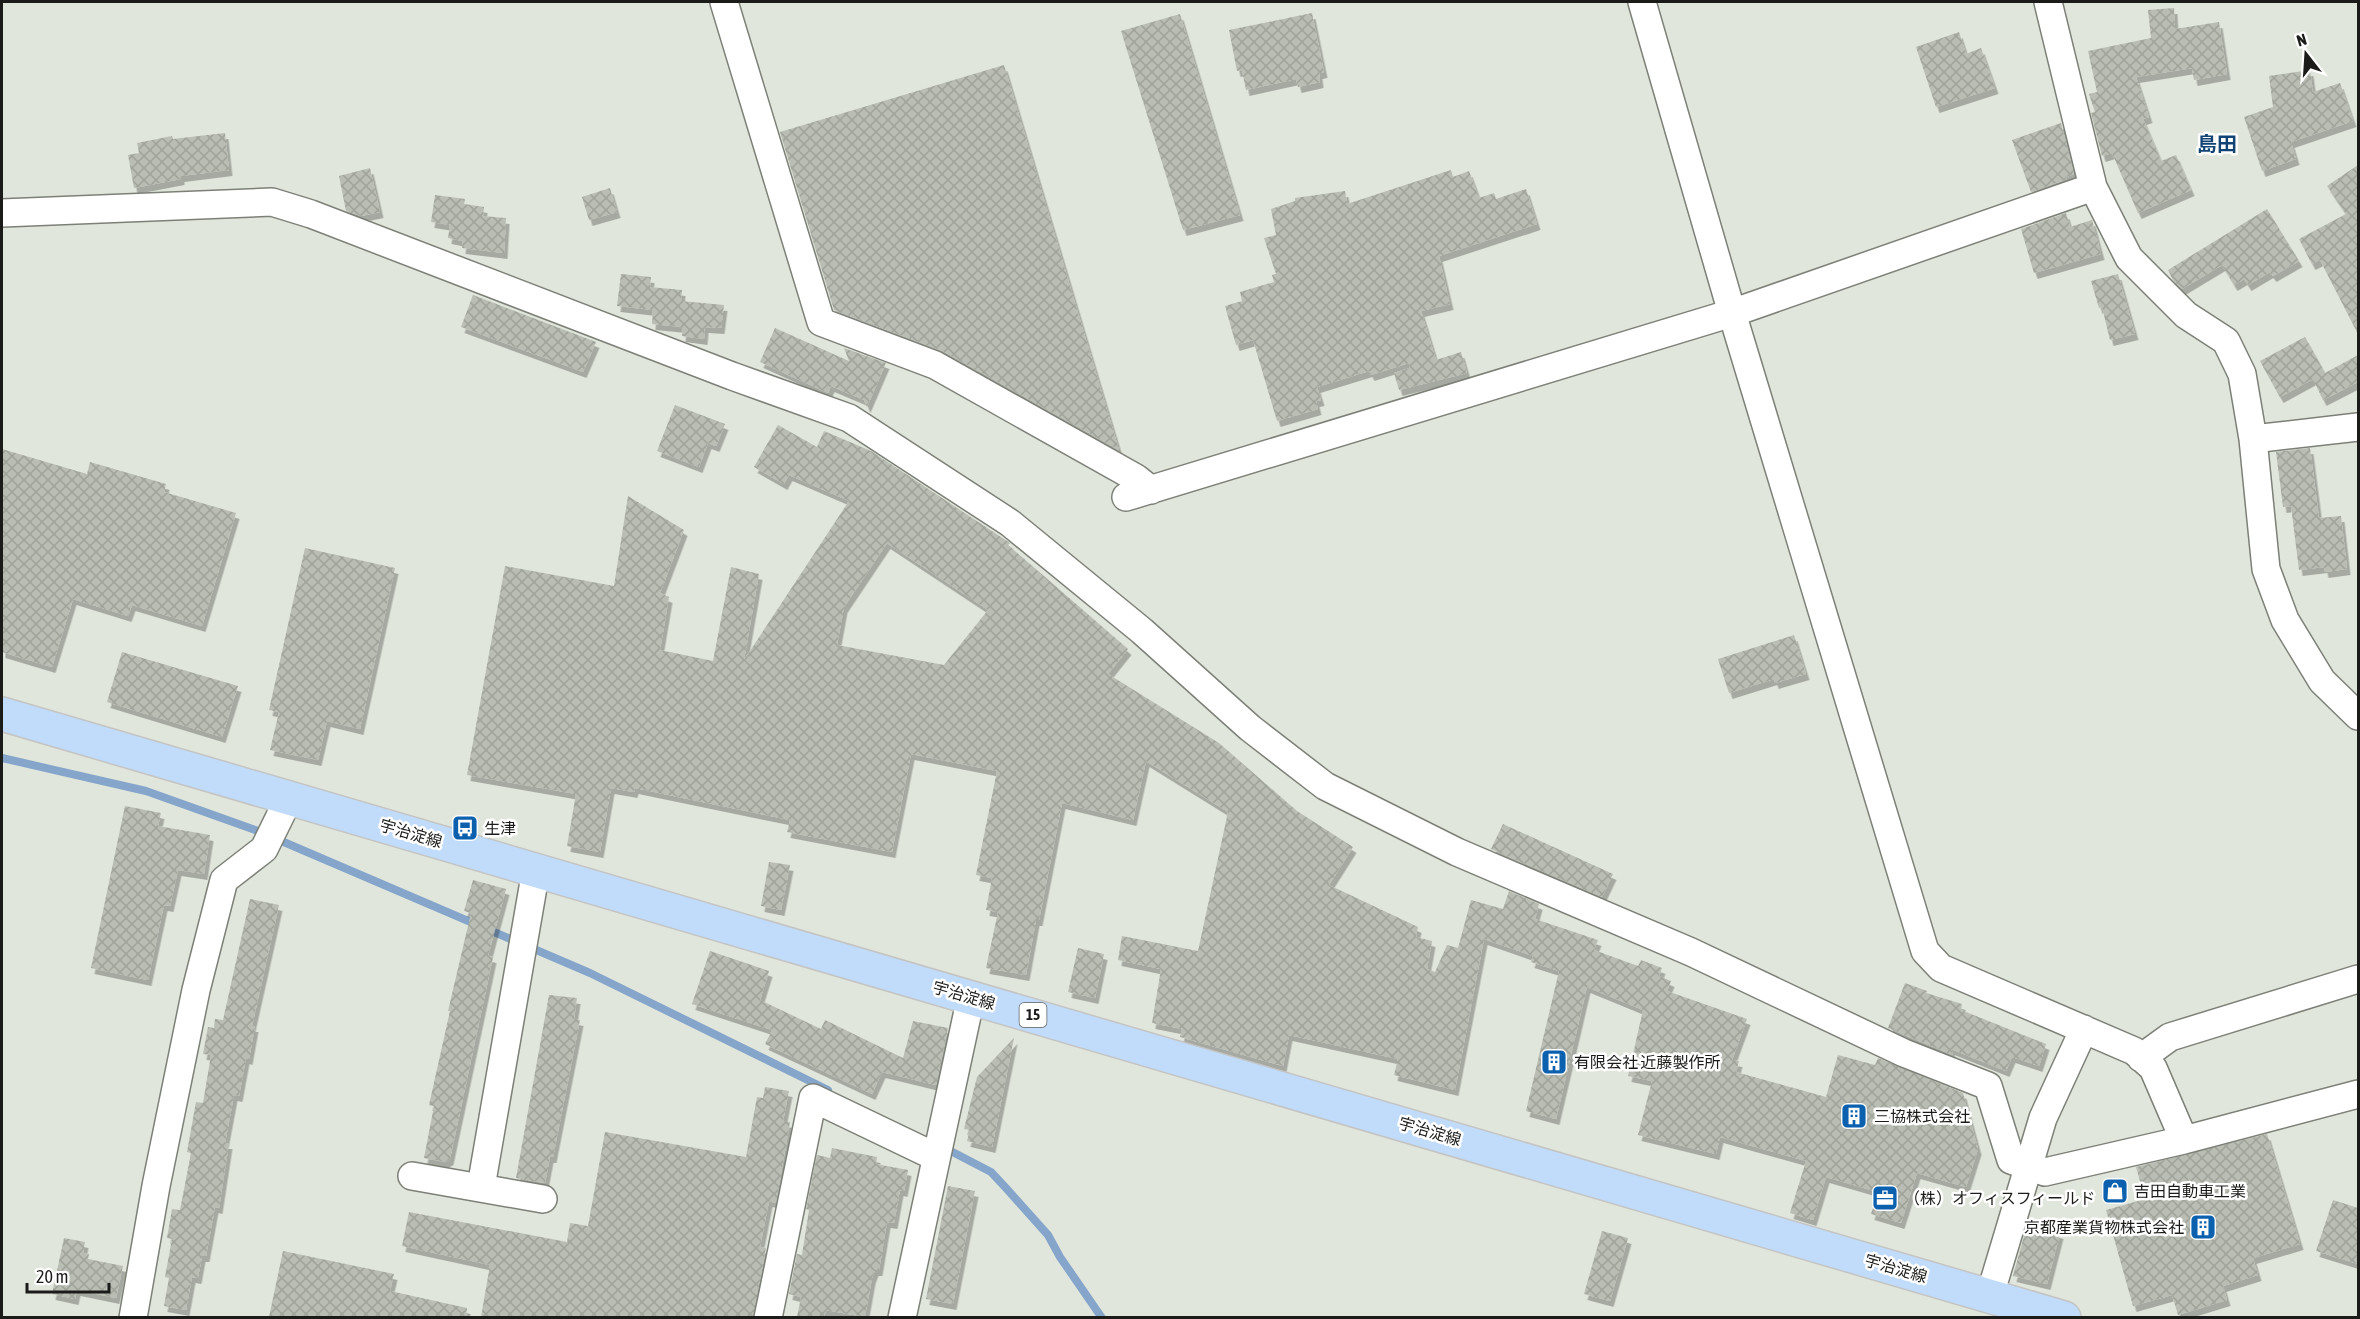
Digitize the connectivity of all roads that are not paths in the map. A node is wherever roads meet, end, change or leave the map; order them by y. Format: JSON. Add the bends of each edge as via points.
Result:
{"nodes":[{"id":1,"x":724,"y":2,"type":"edge"},
{"id":2,"x":1642,"y":2,"type":"edge"},
{"id":3,"x":2048,"y":2,"type":"edge"},
{"id":4,"x":2093,"y":187,"type":"junction"},
{"id":5,"x":2,"y":213,"type":"edge"},
{"id":6,"x":1732,"y":313,"type":"junction"},
{"id":7,"x":2358,"y":427,"type":"edge"},
{"id":8,"x":2253,"y":439,"type":"junction"},
{"id":9,"x":2,"y":714,"type":"edge"},
{"id":10,"x":2358,"y":716,"type":"edge"},
{"id":11,"x":290,"y":798,"type":"junction"},
{"id":12,"x":536,"y":870,"type":"junction"},
{"id":13,"x":2358,"y":979,"type":"edge"},
{"id":14,"x":971,"y":997,"type":"junction"},
{"id":15,"x":2084,"y":1029,"type":"junction"},
{"id":16,"x":2141,"y":1058,"type":"junction"},
{"id":17,"x":2358,"y":1094,"type":"edge"},
{"id":18,"x":2184,"y":1140,"type":"junction"},
{"id":19,"x":936,"y":1157,"type":"junction"},
{"id":20,"x":2029,"y":1166,"type":"junction"},
{"id":21,"x":412,"y":1176,"type":"dead end"},
{"id":22,"x":482,"y":1187,"type":"junction"},
{"id":23,"x":543,"y":1199,"type":"dead end"},
{"id":24,"x":1990,"y":1295,"type":"junction"},
{"id":25,"x":133,"y":1317,"type":"edge"},
{"id":26,"x":768,"y":1317,"type":"edge"},
{"id":27,"x":902,"y":1317,"type":"edge"},
{"id":28,"x":2064,"y":1317,"type":"edge"}],
"edges":[{"from":1,"to":6,"type":"street","via":[[821,322],[935,365],[1136,478],[1139,494]]},
{"from":2,"to":6,"type":"street"},
{"from":3,"to":4,"type":"street"},
{"from":4,"to":6,"type":"street"},
{"from":4,"to":8,"type":"street","via":[[2129,258],[2186,315],[2226,341],[2242,374]]},
{"from":5,"to":20,"type":"street","via":[[272,202],[849,418],[1010,523],[1142,631],[1250,728],[1324,786],[1457,852],[1691,952],[1904,1053],[1989,1086],[2011,1160]]},
{"from":6,"to":15,"type":"street","via":[[1924,951],[1941,968]]},
{"from":7,"to":8,"type":"street"},
{"from":8,"to":10,"type":"street","via":[[2266,569],[2285,620],[2322,681]]},
{"from":9,"to":11,"type":"main road","name":"宇治淀線","number":"15"},
{"from":11,"to":12,"type":"main road","name":"宇治淀線","number":"15"},
{"from":11,"to":25,"type":"street","via":[[264,849],[224,880],[194,1001]]},
{"from":12,"to":14,"type":"main road","name":"宇治淀線","number":"15"},
{"from":12,"to":22,"type":"street"},
{"from":13,"to":16,"type":"street","via":[[2170,1037]]},
{"from":14,"to":19,"type":"street"},
{"from":14,"to":24,"type":"main road","name":"宇治淀線","number":"15"},
{"from":15,"to":16,"type":"street","via":[[2134,1051]]},
{"from":15,"to":20,"type":"street","via":[[2043,1118]]},
{"from":16,"to":18,"type":"street","via":[[2153,1068]]},
{"from":17,"to":18,"type":"street"},
{"from":18,"to":20,"type":"street","via":[[2045,1172]]},
{"from":19,"to":26,"type":"street","via":[[813,1098]]},
{"from":19,"to":27,"type":"street"},
{"from":20,"to":24,"type":"street"},
{"from":21,"to":22,"type":"street"},
{"from":22,"to":23,"type":"street"},
{"from":24,"to":28,"type":"main road","name":"宇治淀線","number":"15"}]}
